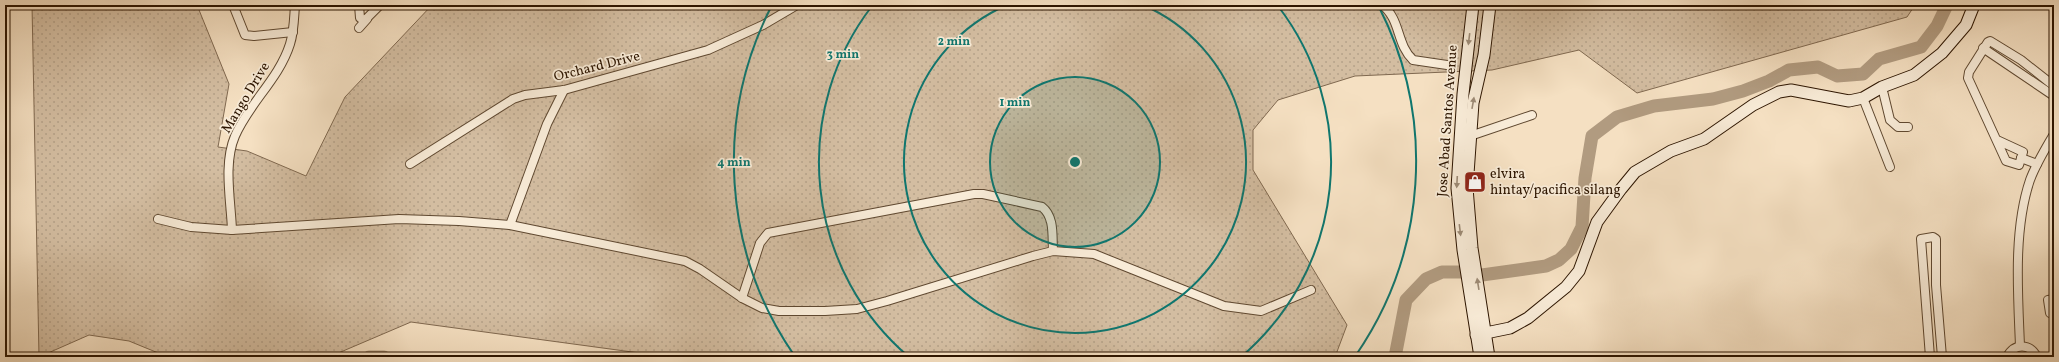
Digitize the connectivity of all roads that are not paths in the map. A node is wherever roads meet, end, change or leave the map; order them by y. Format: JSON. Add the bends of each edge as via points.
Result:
{"nodes":[{"id":1,"x":234,"y":5,"type":"edge"},
{"id":2,"x":295,"y":5,"type":"edge"},
{"id":3,"x":359,"y":5,"type":"edge"},
{"id":4,"x":380,"y":5,"type":"edge"},
{"id":5,"x":797,"y":5,"type":"edge"},
{"id":6,"x":1382,"y":5,"type":"edge"},
{"id":7,"x":1473,"y":5,"type":"edge"},
{"id":8,"x":1490,"y":5,"type":"edge"},
{"id":9,"x":1974,"y":5,"type":"edge"},
{"id":10,"x":367,"y":19,"type":"junction"},
{"id":11,"x":359,"y":28,"type":"dead end"},
{"id":12,"x":293,"y":32,"type":"junction"},
{"id":13,"x":1983,"y":48,"type":"junction"},
{"id":14,"x":1447,"y":65,"type":"dead end"},
{"id":15,"x":2054,"y":86,"type":"edge"},
{"id":16,"x":1882,"y":87,"type":"junction"},
{"id":17,"x":564,"y":90,"type":"junction"},
{"id":18,"x":2054,"y":96,"type":"edge"},
{"id":19,"x":1863,"y":98,"type":"junction"},
{"id":20,"x":1532,"y":115,"type":"dead end"},
{"id":21,"x":1908,"y":126,"type":"dead end"},
{"id":22,"x":2054,"y":134,"type":"edge"},
{"id":23,"x":1464,"y":135,"type":"junction"},
{"id":24,"x":1997,"y":140,"type":"junction"},
{"id":25,"x":2021,"y":158,"type":"junction"},
{"id":26,"x":410,"y":164,"type":"dead end"},
{"id":27,"x":2037,"y":164,"type":"junction"},
{"id":28,"x":1890,"y":167,"type":"dead end"},
{"id":29,"x":158,"y":220,"type":"dead end"},
{"id":30,"x":510,"y":225,"type":"junction"},
{"id":31,"x":232,"y":230,"type":"junction"},
{"id":32,"x":1053,"y":252,"type":"junction"},
{"id":33,"x":1311,"y":290,"type":"dead end"},
{"id":34,"x":742,"y":298,"type":"junction"},
{"id":35,"x":2054,"y":299,"type":"edge"},
{"id":36,"x":2054,"y":312,"type":"edge"},
{"id":37,"x":1480,"y":334,"type":"junction"},
{"id":38,"x":2020,"y":346,"type":"junction"},
{"id":39,"x":1480,"y":357,"type":"edge"},
{"id":40,"x":1489,"y":357,"type":"edge"},
{"id":41,"x":1930,"y":357,"type":"edge"},
{"id":42,"x":1942,"y":357,"type":"edge"},
{"id":43,"x":2007,"y":357,"type":"edge"},
{"id":44,"x":2037,"y":357,"type":"edge"}],
"edges":[{"from":1,"to":12,"type":"street","via":[[245,35]]},
{"from":2,"to":12,"type":"street","name":"Mango Drive"},
{"from":3,"to":10,"type":"street","via":[[360,18]]},
{"from":4,"to":10,"type":"street"},
{"from":5,"to":17,"type":"street","name":"Orchard Drive","via":[[763,25],[708,50]]},
{"from":6,"to":14,"type":"street","via":[[1392,12],[1404,49],[1412,60]]},
{"from":7,"to":23,"type":"street","name":"Jose Abad Santos Avenue","one_way":true},
{"from":23,"to":8,"type":"street","name":"Jose Abad Santos Avenue","one_way":true,"via":[[1484,55]]},
{"from":9,"to":16,"type":"street","via":[[1966,25],[1942,53],[1914,75]]},
{"from":10,"to":11,"type":"street"},
{"from":12,"to":31,"type":"street","name":"Mango Drive","via":[[276,74],[235,136],[229,162]]},
{"from":13,"to":15,"type":"street","via":[[1990,41],[2022,60]]},
{"from":13,"to":18,"type":"street"},
{"from":13,"to":24,"type":"street","via":[[1968,78]]},
{"from":16,"to":19,"type":"street"},
{"from":16,"to":21,"type":"street","via":[[1890,120],[1898,127]]},
{"from":17,"to":26,"type":"street","name":"Orchard Drive","via":[[513,99]]},
{"from":17,"to":30,"type":"street","via":[[547,124]]},
{"from":19,"to":28,"type":"street"},
{"from":19,"to":37,"type":"street","via":[[1849,101],[1790,90],[1779,92],[1752,105],[1704,139],[1653,160],[1635,172],[1597,222],[1579,271],[1566,287],[1528,318],[1510,328]]},
{"from":20,"to":23,"type":"street"},
{"from":22,"to":27,"type":"street"},
{"from":23,"to":37,"type":"street","name":"Jose Abad Santos Avenue","via":[[1457,188]]},
{"from":24,"to":25,"type":"street","via":[[2023,152]]},
{"from":24,"to":25,"type":"street","via":[[2006,161],[2019,165]]},
{"from":25,"to":27,"type":"street"},
{"from":27,"to":38,"type":"street","via":[[2030,180],[2022,218],[2019,264]]},
{"from":29,"to":31,"type":"street","via":[[191,227]]},
{"from":30,"to":31,"type":"street","via":[[399,220]]},
{"from":30,"to":34,"type":"street","via":[[685,261],[700,268]]},
{"from":32,"to":33,"type":"street","via":[[1094,254],[1224,306],[1260,311]]},
{"from":32,"to":34,"type":"street","via":[[857,309],[779,311],[762,308]]},
{"from":32,"to":34,"type":"street","via":[[1051,222],[1047,211],[1042,207],[974,194],[768,233],[760,243]]},
{"from":35,"to":36,"type":"street","via":[[2048,300],[2050,313]]},
{"from":37,"to":39,"type":"street","name":"Jose Abad Santos Avenue"},
{"from":37,"to":40,"type":"street","name":"Jose Abad Santos Avenue"},
{"from":38,"to":43,"type":"street","via":[[2010,351]]},
{"from":38,"to":44,"type":"street","via":[[2030,348]]},
{"from":41,"to":42,"type":"street","via":[[1921,239],[1933,237],[1936,239],[1936,285]]}]}
